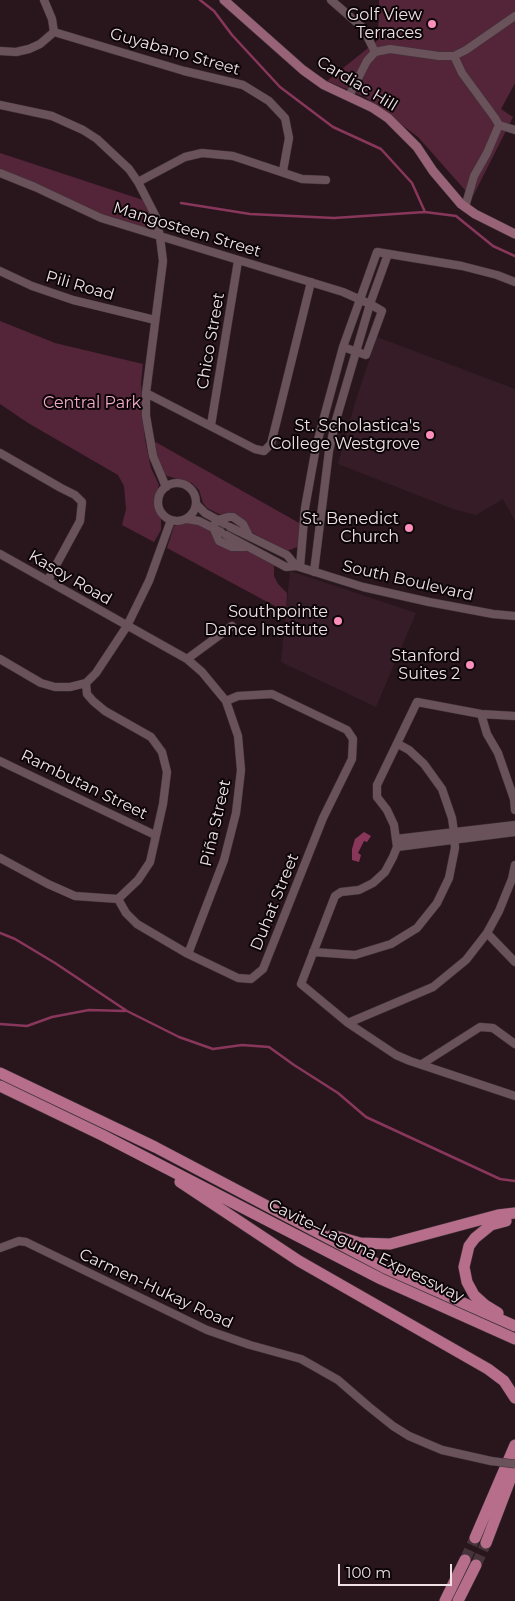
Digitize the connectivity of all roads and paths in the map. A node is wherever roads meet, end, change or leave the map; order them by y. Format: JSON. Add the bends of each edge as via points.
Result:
{"nodes":[{"id":1,"x":44,"y":0,"type":"edge"},
{"id":2,"x":224,"y":0,"type":"edge"},
{"id":3,"x":331,"y":0,"type":"edge"},
{"id":4,"x":515,"y":16,"type":"edge"},
{"id":5,"x":54,"y":32,"type":"junction"},
{"id":6,"x":0,"y":50,"type":"edge"},
{"id":7,"x":375,"y":52,"type":"junction"},
{"id":8,"x":454,"y":56,"type":"junction"},
{"id":9,"x":348,"y":96,"type":"junction"},
{"id":10,"x":0,"y":105,"type":"edge"},
{"id":11,"x":499,"y":125,"type":"junction"},
{"id":12,"x":515,"y":130,"type":"edge"},
{"id":13,"x":283,"y":172,"type":"junction"},
{"id":14,"x":0,"y":173,"type":"edge"},
{"id":15,"x":326,"y":180,"type":"dead end"},
{"id":16,"x":138,"y":182,"type":"junction"},
{"id":17,"x":465,"y":207,"type":"junction"},
{"id":18,"x":515,"y":234,"type":"edge"},
{"id":19,"x":160,"y":237,"type":"junction"},
{"id":20,"x":388,"y":254,"type":"junction"},
{"id":21,"x":238,"y":261,"type":"junction"},
{"id":22,"x":0,"y":271,"type":"edge"},
{"id":23,"x":311,"y":282,"type":"junction"},
{"id":24,"x":515,"y":282,"type":"edge"},
{"id":25,"x":359,"y":299,"type":"junction"},
{"id":26,"x":370,"y":304,"type":"junction"},
{"id":27,"x":154,"y":320,"type":"junction"},
{"id":28,"x":343,"y":347,"type":"junction"},
{"id":29,"x":355,"y":351,"type":"junction"},
{"id":30,"x":146,"y":394,"type":"junction"},
{"id":31,"x":211,"y":426,"type":"junction"},
{"id":32,"x":0,"y":453,"type":"edge"},
{"id":33,"x":166,"y":487,"type":"junction"},
{"id":34,"x":196,"y":504,"type":"junction"},
{"id":35,"x":187,"y":519,"type":"junction"},
{"id":36,"x":171,"y":520,"type":"junction"},
{"id":37,"x":221,"y":525,"type":"junction"},
{"id":38,"x":249,"y":536,"type":"junction"},
{"id":39,"x":250,"y":548,"type":"junction"},
{"id":40,"x":0,"y":554,"type":"edge"},
{"id":41,"x":298,"y":566,"type":"junction"},
{"id":42,"x":314,"y":572,"type":"junction"},
{"id":43,"x":48,"y":580,"type":"junction"},
{"id":44,"x":515,"y":616,"type":"edge"},
{"id":45,"x":127,"y":626,"type":"junction"},
{"id":46,"x":232,"y":626,"type":"dead end"},
{"id":47,"x":0,"y":659,"type":"edge"},
{"id":48,"x":187,"y":659,"type":"junction"},
{"id":49,"x":86,"y":683,"type":"junction"},
{"id":50,"x":226,"y":701,"type":"junction"},
{"id":51,"x":481,"y":714,"type":"junction"},
{"id":52,"x":515,"y":716,"type":"edge"},
{"id":53,"x":398,"y":744,"type":"junction"},
{"id":54,"x":0,"y":760,"type":"edge"},
{"id":55,"x":515,"y":810,"type":"edge"},
{"id":56,"x":515,"y":825,"type":"edge"},
{"id":57,"x":515,"y":832,"type":"edge"},
{"id":58,"x":155,"y":835,"type":"junction"},
{"id":59,"x":454,"y":836,"type":"junction"},
{"id":60,"x":397,"y":843,"type":"junction"},
{"id":61,"x":0,"y":858,"type":"edge"},
{"id":62,"x":515,"y":865,"type":"edge"},
{"id":63,"x":118,"y":899,"type":"junction"},
{"id":64,"x":487,"y":933,"type":"junction"},
{"id":65,"x":313,"y":952,"type":"junction"},
{"id":66,"x":188,"y":954,"type":"junction"},
{"id":67,"x":515,"y":962,"type":"edge"},
{"id":68,"x":348,"y":1023,"type":"junction"},
{"id":69,"x":515,"y":1044,"type":"edge"},
{"id":70,"x":422,"y":1064,"type":"junction"},
{"id":71,"x":0,"y":1073,"type":"edge"},
{"id":72,"x":0,"y":1086,"type":"edge"},
{"id":73,"x":515,"y":1096,"type":"edge"},
{"id":74,"x":148,"y":1158,"type":"junction"},
{"id":75,"x":515,"y":1213,"type":"edge"},
{"id":76,"x":286,"y":1217,"type":"junction"},
{"id":77,"x":515,"y":1220,"type":"edge"},
{"id":78,"x":0,"y":1248,"type":"edge"},
{"id":79,"x":515,"y":1322,"type":"edge"},
{"id":80,"x":515,"y":1326,"type":"edge"},
{"id":81,"x":515,"y":1339,"type":"edge"},
{"id":82,"x":515,"y":1398,"type":"edge"},
{"id":83,"x":515,"y":1439,"type":"edge"},
{"id":84,"x":514,"y":1448,"type":"edge"},
{"id":85,"x":515,"y":1465,"type":"edge"},
{"id":86,"x":475,"y":1538,"type":"tunnel mouth"},
{"id":87,"x":486,"y":1543,"type":"tunnel mouth"},
{"id":88,"x":465,"y":1560,"type":"tunnel mouth"},
{"id":89,"x":476,"y":1565,"type":"tunnel mouth"},
{"id":90,"x":446,"y":1601,"type":"edge"},
{"id":91,"x":458,"y":1601,"type":"edge"}],
"edges":[{"from":1,"to":5,"type":"street"},
{"from":2,"to":9,"type":"main road","name":"Cardiac Hill","via":[[303,70]]},
{"from":3,"to":7,"type":"street","via":[[363,28]]},
{"from":4,"to":8,"type":"street"},
{"from":5,"to":6,"type":"street","via":[[29,49],[16,52]]},
{"from":5,"to":13,"type":"street","name":"Guyabano Street","via":[[243,85],[269,101],[284,118],[289,138]]},
{"from":7,"to":8,"type":"street","via":[[390,49]]},
{"from":7,"to":9,"type":"street"},
{"from":8,"to":11,"type":"street","via":[[465,79]]},
{"from":9,"to":17,"type":"main road","name":"Cardiac Hill","via":[[388,118],[401,130]]},
{"from":10,"to":16,"type":"street","via":[[52,116],[83,130],[114,153]]},
{"from":11,"to":12,"type":"street"},
{"from":11,"to":17,"type":"street","via":[[474,176]]},
{"from":13,"to":15,"type":"street","via":[[302,179]]},
{"from":13,"to":16,"type":"street","via":[[233,156],[202,153],[185,157]]},
{"from":14,"to":19,"type":"street","name":"Mangosteen Street","via":[[101,218]]},
{"from":16,"to":19,"type":"street","via":[[156,217]]},
{"from":17,"to":18,"type":"main road","name":"Cardiac Hill"},
{"from":19,"to":21,"type":"street","name":"Mangosteen Street"},
{"from":19,"to":27,"type":"street","via":[[163,261]]},
{"from":20,"to":24,"type":"street","via":[[462,266]]},
{"from":20,"to":25,"type":"street","via":[[377,252]]},
{"from":20,"to":26,"type":"street"},
{"from":21,"to":23,"type":"street","name":"Mangosteen Street"},
{"from":21,"to":31,"type":"street","name":"Chico Street"},
{"from":22,"to":27,"type":"street","name":"Pili Road","via":[[73,300]]},
{"from":23,"to":25,"type":"street","name":"Mangosteen Street"},
{"from":23,"to":31,"type":"street","via":[[271,444],[264,451],[255,449]]},
{"from":25,"to":26,"type":"street","name":"Mangosteen Street"},
{"from":25,"to":28,"type":"street"},
{"from":26,"to":29,"type":"street"},
{"from":26,"to":29,"type":"street","via":[[382,311],[366,355]]},
{"from":27,"to":30,"type":"street"},
{"from":28,"to":29,"type":"street"},
{"from":28,"to":41,"type":"street","via":[[316,448]]},
{"from":29,"to":42,"type":"street","via":[[329,451]]},
{"from":30,"to":31,"type":"street"},
{"from":30,"to":33,"type":"street","via":[[153,456]]},
{"from":32,"to":43,"type":"street","via":[[75,494],[82,502],[80,521]]},
{"from":33,"to":34,"type":"street","via":[[184,485],[193,492]]},
{"from":33,"to":36,"type":"street","via":[[158,502],[162,513]]},
{"from":34,"to":35,"type":"street"},
{"from":34,"to":37,"type":"street","name":"South Boulevard"},
{"from":35,"to":36,"type":"street"},
{"from":35,"to":37,"type":"street","name":"South Boulevard"},
{"from":36,"to":45,"type":"street","via":[[149,581]]},
{"from":37,"to":38,"type":"street","name":"South Boulevard"},
{"from":37,"to":38,"type":"street","name":"South Boulevard","via":[[228,517],[239,520]]},
{"from":37,"to":39,"type":"street","name":"South Boulevard","via":[[223,533]]},
{"from":37,"to":39,"type":"street","name":"South Boulevard","via":[[216,537],[226,545]]},
{"from":38,"to":41,"type":"street","name":"South Boulevard","via":[[287,555]]},
{"from":39,"to":41,"type":"street","name":"South Boulevard","via":[[286,567]]},
{"from":40,"to":43,"type":"street","name":"Kasoy Road"},
{"from":41,"to":42,"type":"street","name":"South Boulevard"},
{"from":42,"to":44,"type":"street","name":"South Boulevard","via":[[429,602]]},
{"from":43,"to":45,"type":"street","name":"Kasoy Road"},
{"from":45,"to":48,"type":"street","name":"Piña Street"},
{"from":45,"to":49,"type":"street"},
{"from":46,"to":48,"type":"street"},
{"from":47,"to":49,"type":"street","via":[[55,687]]},
{"from":48,"to":50,"type":"street","name":"Piña Street"},
{"from":49,"to":58,"type":"street","via":[[93,701],[151,737],[162,752],[168,772]]},
{"from":50,"to":66,"type":"street","name":"Piña Street","via":[[238,736],[242,770],[236,813],[224,860]]},
{"from":50,"to":66,"type":"street","name":"Duhat Street","via":[[238,696],[272,694],[346,730],[353,739],[352,759],[324,818],[263,969],[251,979],[238,978]]},
{"from":51,"to":52,"type":"street"},
{"from":51,"to":53,"type":"street","via":[[417,702]]},
{"from":51,"to":55,"type":"street","via":[[498,753]]},
{"from":53,"to":59,"type":"street","via":[[424,764],[442,789],[452,818]]},
{"from":53,"to":60,"type":"street","via":[[377,785],[377,797],[394,825]]},
{"from":54,"to":58,"type":"street","name":"Rambutan Street"},
{"from":56,"to":59,"type":"street"},
{"from":57,"to":59,"type":"street"},
{"from":58,"to":63,"type":"street","via":[[150,862],[138,880]]},
{"from":59,"to":60,"type":"street"},
{"from":59,"to":65,"type":"street","via":[[449,878],[437,903],[417,928],[391,944],[355,954]]},
{"from":60,"to":65,"type":"street","via":[[386,872],[373,883],[335,896]]},
{"from":61,"to":63,"type":"street","via":[[75,896]]},
{"from":62,"to":64,"type":"street","via":[[512,879]]},
{"from":63,"to":66,"type":"street","name":"Duhat Street","via":[[137,924]]},
{"from":64,"to":67,"type":"street"},
{"from":64,"to":68,"type":"street","via":[[466,960],[433,987]]},
{"from":65,"to":68,"type":"street","via":[[301,984]]},
{"from":68,"to":70,"type":"street","via":[[396,1055]]},
{"from":69,"to":70,"type":"street","via":[[493,1028],[480,1027]]},
{"from":70,"to":73,"type":"street"},
{"from":71,"to":76,"type":"highway","via":[[155,1148]]},
{"from":72,"to":74,"type":"highway"},
{"from":74,"to":81,"type":"highway","name":"Cavite–Laguna Expressway","via":[[381,1279]]},
{"from":74,"to":82,"type":"highway","via":[[299,1261],[492,1372],[509,1386]]},
{"from":75,"to":76,"type":"highway","via":[[380,1245],[351,1241]]},
{"from":76,"to":80,"type":"highway","name":"Cavite–Laguna Expressway","via":[[426,1288]]},
{"from":77,"to":79,"type":"highway","via":[[482,1230],[469,1246],[464,1267],[467,1282],[479,1300]]},
{"from":78,"to":85,"type":"street","name":"Carmen-Hukay Road","bridge":true,"via":[[19,1241],[26,1242],[207,1330],[301,1359],[338,1380],[393,1426],[410,1436],[442,1450]]},
{"from":83,"to":84,"type":"highway"},
{"from":84,"to":86,"type":"highway"},
{"from":85,"to":87,"type":"highway"},
{"from":88,"to":90,"type":"highway"},
{"from":89,"to":91,"type":"highway"}]}
